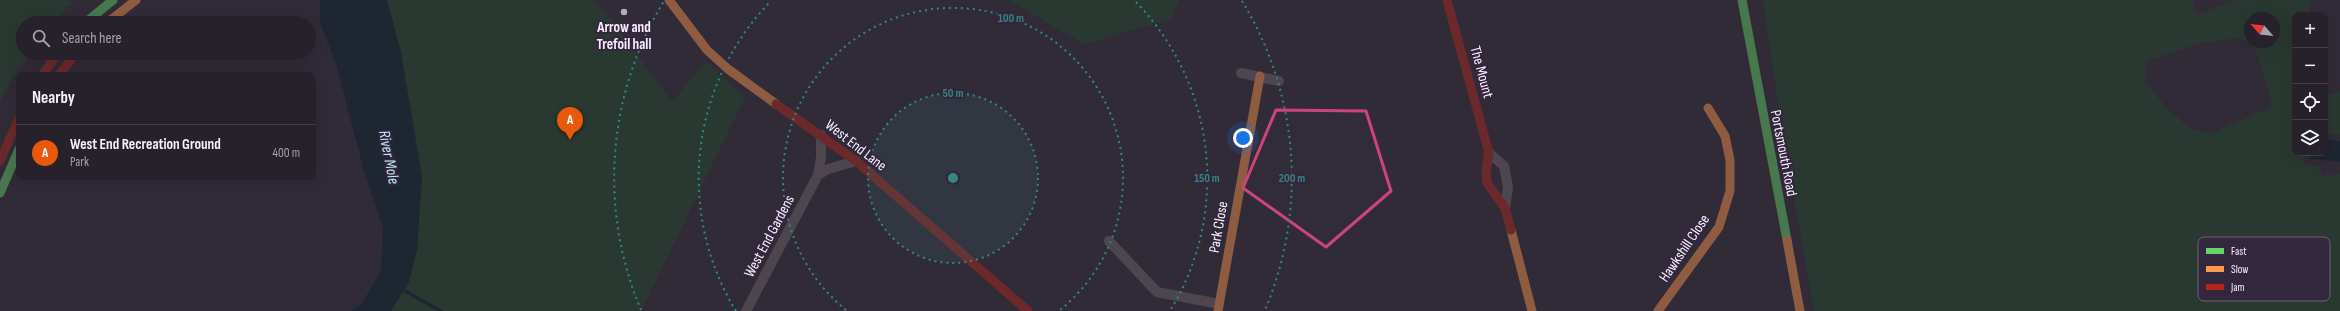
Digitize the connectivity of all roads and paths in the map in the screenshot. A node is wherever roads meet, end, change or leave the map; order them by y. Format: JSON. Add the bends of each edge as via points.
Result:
{"nodes":[{"id":1,"x":113,"y":0,"type":"edge"},
{"id":2,"x":136,"y":0,"type":"edge"},
{"id":3,"x":669,"y":0,"type":"edge"},
{"id":4,"x":1447,"y":0,"type":"edge"},
{"id":5,"x":1742,"y":0,"type":"edge"},
{"id":6,"x":94,"y":16,"type":"edge"},
{"id":7,"x":116,"y":16,"type":"edge"},
{"id":8,"x":53,"y":60,"type":"edge"},
{"id":9,"x":71,"y":60,"type":"edge"},
{"id":10,"x":44,"y":72,"type":"edge"},
{"id":11,"x":61,"y":72,"type":"edge"},
{"id":12,"x":1241,"y":73,"type":"dead end"},
{"id":13,"x":1260,"y":76,"type":"junction"},
{"id":14,"x":1279,"y":81,"type":"dead end"},
{"id":15,"x":1708,"y":108,"type":"dead end"},
{"id":16,"x":16,"y":125,"type":"edge"},
{"id":17,"x":820,"y":134,"type":"junction"},
{"id":18,"x":1489,"y":153,"type":"junction"},
{"id":19,"x":16,"y":156,"type":"edge"},
{"id":20,"x":0,"y":161,"type":"edge"},
{"id":21,"x":856,"y":161,"type":"junction"},
{"id":22,"x":818,"y":175,"type":"junction"},
{"id":23,"x":0,"y":193,"type":"edge"},
{"id":24,"x":1505,"y":208,"type":"junction"},
{"id":25,"x":1109,"y":241,"type":"dead end"},
{"id":26,"x":1219,"y":307,"type":"edge"},
{"id":27,"x":746,"y":311,"type":"edge"},
{"id":28,"x":1028,"y":311,"type":"edge"},
{"id":29,"x":1532,"y":311,"type":"edge"},
{"id":30,"x":1658,"y":311,"type":"edge"},
{"id":31,"x":1800,"y":311,"type":"edge"}],
"edges":[{"from":1,"to":6,"type":"street"},
{"from":2,"to":7,"type":"street"},
{"from":3,"to":17,"type":"street","name":"West End Lane","via":[[707,50],[728,69]]},
{"from":4,"to":18,"type":"street","name":"The Mount"},
{"from":5,"to":31,"type":"street","name":"Portsmouth Road"},
{"from":8,"to":10,"type":"street"},
{"from":9,"to":11,"type":"street"},
{"from":12,"to":13,"type":"street"},
{"from":13,"to":14,"type":"street"},
{"from":13,"to":26,"type":"street","name":"Park Close"},
{"from":15,"to":30,"type":"street","name":"Hawkshill Close","via":[[1725,136],[1730,160],[1730,191],[1719,227]]},
{"from":16,"to":20,"type":"street"},
{"from":17,"to":21,"type":"street","name":"West End Lane"},
{"from":17,"to":22,"type":"street","name":"West End Gardens","via":[[821,157]]},
{"from":18,"to":24,"type":"street","name":"The Mount","via":[[1484,175],[1493,195]]},
{"from":18,"to":24,"type":"street","name":"The Mount","via":[[1504,166],[1508,187]]},
{"from":19,"to":23,"type":"street"},
{"from":21,"to":22,"type":"street","via":[[828,169]]},
{"from":21,"to":28,"type":"street","name":"West End Lane"},
{"from":22,"to":27,"type":"street","name":"West End Gardens"},
{"from":24,"to":29,"type":"street","name":"The Mount"},
{"from":25,"to":26,"type":"street","via":[[1157,292]]}]}
